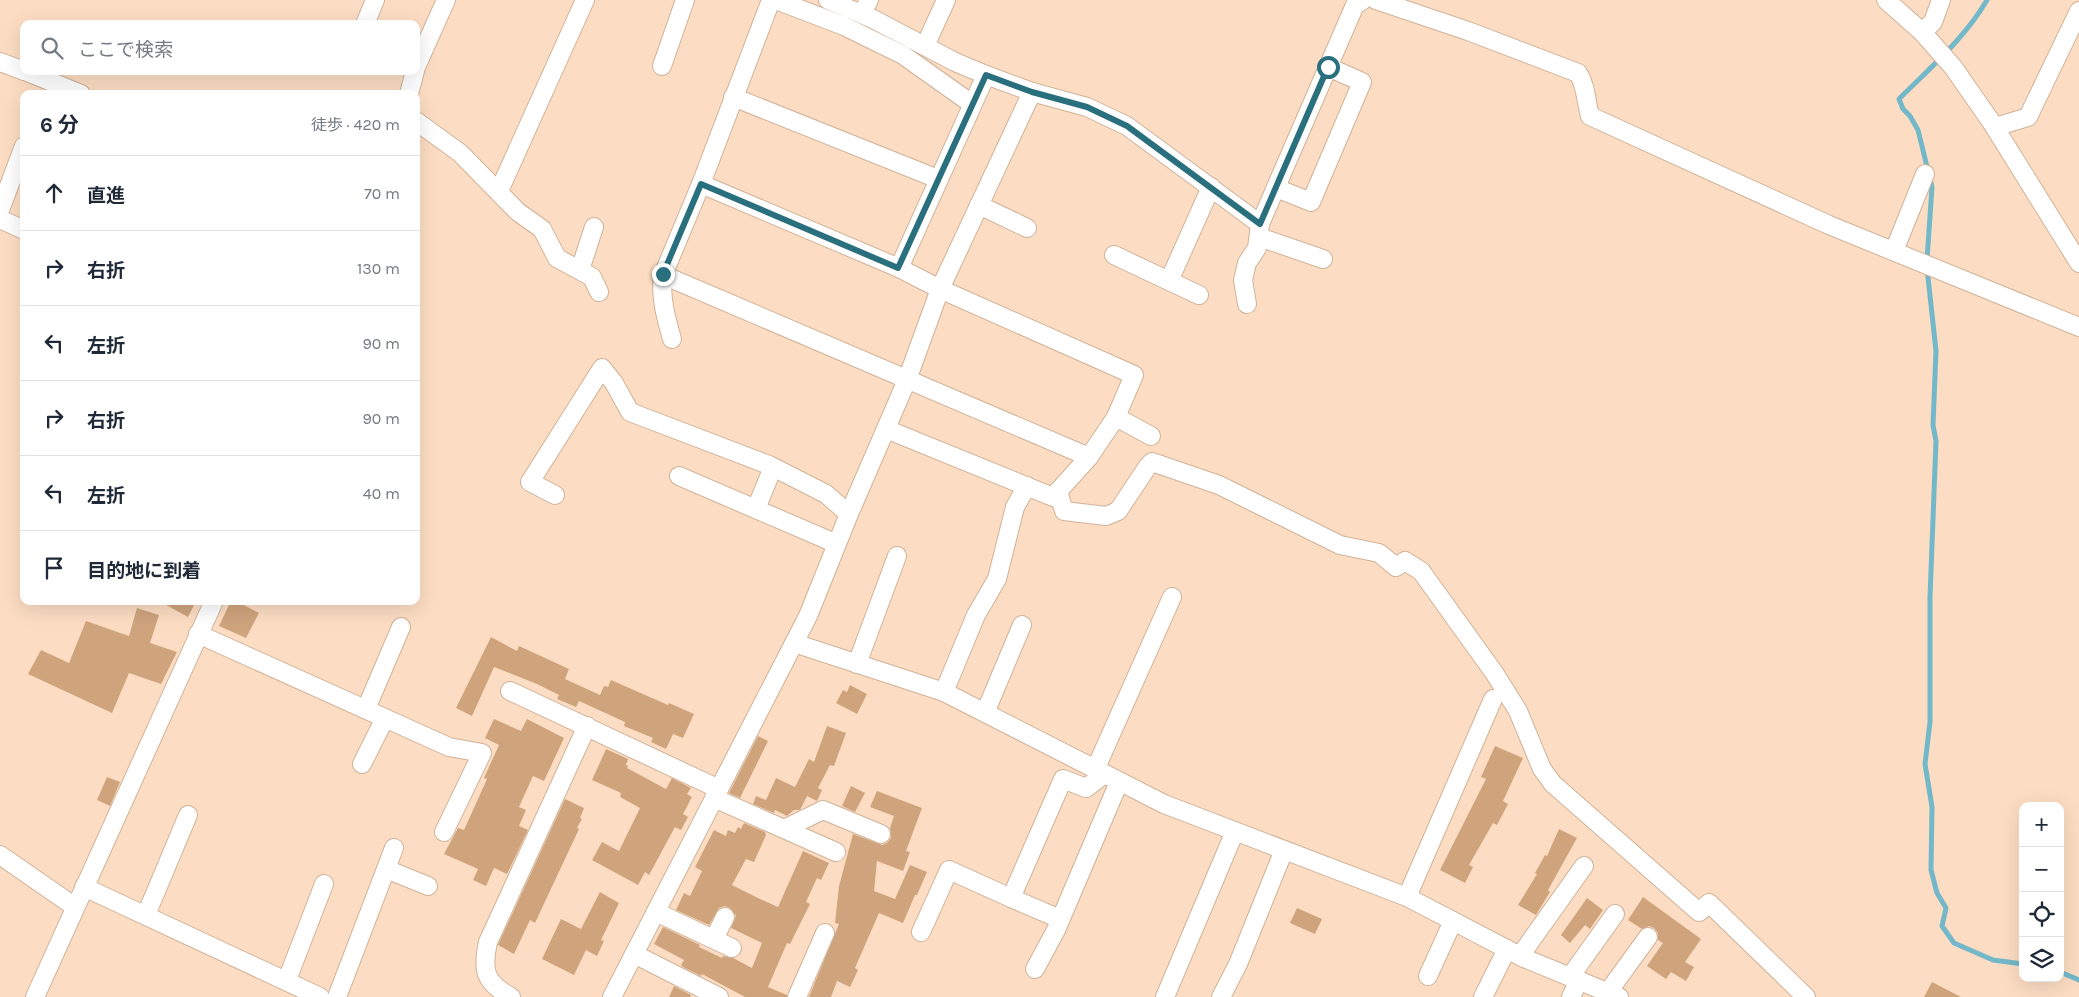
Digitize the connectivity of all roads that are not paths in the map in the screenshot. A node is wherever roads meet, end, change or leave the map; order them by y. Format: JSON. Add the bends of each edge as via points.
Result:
{"nodes":[{"id":1,"x":375,"y":0,"type":"edge"},
{"id":2,"x":446,"y":0,"type":"edge"},
{"id":3,"x":584,"y":0,"type":"edge"},
{"id":4,"x":684,"y":0,"type":"edge"},
{"id":5,"x":771,"y":0,"type":"edge"},
{"id":6,"x":776,"y":0,"type":"edge"},
{"id":7,"x":828,"y":0,"type":"edge"},
{"id":8,"x":946,"y":0,"type":"edge"},
{"id":9,"x":1364,"y":0,"type":"edge"},
{"id":10,"x":1376,"y":0,"type":"edge"},
{"id":11,"x":1886,"y":0,"type":"edge"},
{"id":12,"x":1941,"y":0,"type":"edge"},
{"id":13,"x":866,"y":7,"type":"edge"},
{"id":14,"x":2079,"y":11,"type":"edge"},
{"id":15,"x":367,"y":20,"type":"edge"},
{"id":16,"x":1924,"y":35,"type":"junction"},
{"id":17,"x":925,"y":46,"type":"junction"},
{"id":18,"x":420,"y":58,"type":"edge"},
{"id":19,"x":0,"y":62,"type":"edge"},
{"id":20,"x":662,"y":66,"type":"dead end"},
{"id":21,"x":1328,"y":67,"type":"junction"},
{"id":22,"x":20,"y":70,"type":"edge"},
{"id":23,"x":30,"y":75,"type":"edge"},
{"id":24,"x":414,"y":75,"type":"edge"},
{"id":25,"x":986,"y":75,"type":"junction"},
{"id":26,"x":46,"y":87,"type":"edge"},
{"id":27,"x":61,"y":90,"type":"edge"},
{"id":28,"x":410,"y":90,"type":"edge"},
{"id":29,"x":1032,"y":92,"type":"junction"},
{"id":30,"x":733,"y":97,"type":"junction"},
{"id":31,"x":972,"y":104,"type":"junction"},
{"id":32,"x":420,"y":124,"type":"edge"},
{"id":33,"x":1995,"y":127,"type":"junction"},
{"id":34,"x":20,"y":157,"type":"edge"},
{"id":35,"x":1925,"y":174,"type":"dead end"},
{"id":36,"x":938,"y":179,"type":"junction"},
{"id":37,"x":701,"y":184,"type":"junction"},
{"id":38,"x":1211,"y":188,"type":"junction"},
{"id":39,"x":1276,"y":188,"type":"junction"},
{"id":40,"x":499,"y":191,"type":"junction"},
{"id":41,"x":979,"y":205,"type":"junction"},
{"id":42,"x":0,"y":210,"type":"edge"},
{"id":43,"x":0,"y":219,"type":"edge"},
{"id":44,"x":594,"y":227,"type":"dead end"},
{"id":45,"x":20,"y":228,"type":"edge"},
{"id":46,"x":1027,"y":228,"type":"dead end"},
{"id":47,"x":1260,"y":231,"type":"junction"},
{"id":48,"x":1894,"y":251,"type":"junction"},
{"id":49,"x":1114,"y":255,"type":"dead end"},
{"id":50,"x":1323,"y":259,"type":"dead end"},
{"id":51,"x":2079,"y":263,"type":"edge"},
{"id":52,"x":898,"y":268,"type":"junction"},
{"id":53,"x":580,"y":270,"type":"junction"},
{"id":54,"x":663,"y":274,"type":"junction"},
{"id":55,"x":1169,"y":281,"type":"junction"},
{"id":56,"x":940,"y":289,"type":"junction"},
{"id":57,"x":599,"y":292,"type":"dead end"},
{"id":58,"x":1199,"y":295,"type":"dead end"},
{"id":59,"x":1247,"y":304,"type":"dead end"},
{"id":60,"x":2079,"y":327,"type":"edge"},
{"id":61,"x":672,"y":339,"type":"dead end"},
{"id":62,"x":907,"y":380,"type":"junction"},
{"id":63,"x":1116,"y":417,"type":"junction"},
{"id":64,"x":886,"y":430,"type":"junction"},
{"id":65,"x":1151,"y":436,"type":"dead end"},
{"id":66,"x":1089,"y":457,"type":"junction"},
{"id":67,"x":773,"y":467,"type":"junction"},
{"id":68,"x":679,"y":476,"type":"dead end"},
{"id":69,"x":1027,"y":486,"type":"junction"},
{"id":70,"x":1058,"y":491,"type":"junction"},
{"id":71,"x":555,"y":495,"type":"dead end"},
{"id":72,"x":756,"y":509,"type":"junction"},
{"id":73,"x":849,"y":514,"type":"junction"},
{"id":74,"x":837,"y":544,"type":"junction"},
{"id":75,"x":896,"y":556,"type":"dead end"},
{"id":76,"x":1172,"y":597,"type":"dead end"},
{"id":77,"x":212,"y":605,"type":"edge"},
{"id":78,"x":1022,"y":625,"type":"dead end"},
{"id":79,"x":401,"y":627,"type":"dead end"},
{"id":80,"x":198,"y":634,"type":"junction"},
{"id":81,"x":794,"y":643,"type":"junction"},
{"id":82,"x":857,"y":664,"type":"junction"},
{"id":83,"x":510,"y":691,"type":"dead end"},
{"id":84,"x":944,"y":692,"type":"junction"},
{"id":85,"x":1493,"y":699,"type":"dead end"},
{"id":86,"x":366,"y":710,"type":"junction"},
{"id":87,"x":986,"y":713,"type":"junction"},
{"id":88,"x":385,"y":718,"type":"junction"},
{"id":89,"x":586,"y":726,"type":"junction"},
{"id":90,"x":362,"y":764,"type":"dead end"},
{"id":91,"x":1106,"y":776,"type":"junction"},
{"id":92,"x":717,"y":794,"type":"junction"},
{"id":93,"x":188,"y":815,"type":"dead end"},
{"id":94,"x":784,"y":830,"type":"junction"},
{"id":95,"x":444,"y":832,"type":"dead end"},
{"id":96,"x":1235,"y":832,"type":"junction"},
{"id":97,"x":881,"y":834,"type":"dead end"},
{"id":98,"x":394,"y":848,"type":"dead end"},
{"id":99,"x":1284,"y":850,"type":"junction"},
{"id":100,"x":836,"y":852,"type":"dead end"},
{"id":101,"x":0,"y":856,"type":"edge"},
{"id":102,"x":1584,"y":866,"type":"dead end"},
{"id":103,"x":386,"y":869,"type":"junction"},
{"id":104,"x":324,"y":884,"type":"dead end"},
{"id":105,"x":428,"y":886,"type":"dead end"},
{"id":106,"x":84,"y":887,"type":"junction"},
{"id":107,"x":1408,"y":897,"type":"junction"},
{"id":108,"x":1011,"y":898,"type":"junction"},
{"id":109,"x":75,"y":907,"type":"junction"},
{"id":110,"x":656,"y":912,"type":"junction"},
{"id":111,"x":1615,"y":914,"type":"dead end"},
{"id":112,"x":146,"y":915,"type":"junction"},
{"id":113,"x":725,"y":917,"type":"dead end"},
{"id":114,"x":1060,"y":919,"type":"junction"},
{"id":115,"x":1453,"y":921,"type":"junction"},
{"id":116,"x":921,"y":932,"type":"dead end"},
{"id":117,"x":825,"y":933,"type":"dead end"},
{"id":118,"x":1648,"y":937,"type":"dead end"},
{"id":119,"x":714,"y":939,"type":"junction"},
{"id":120,"x":732,"y":948,"type":"dead end"},
{"id":121,"x":1514,"y":952,"type":"junction"},
{"id":122,"x":634,"y":954,"type":"junction"},
{"id":123,"x":1035,"y":969,"type":"dead end"},
{"id":124,"x":1428,"y":976,"type":"dead end"},
{"id":125,"x":1574,"y":978,"type":"junction"},
{"id":126,"x":287,"y":980,"type":"junction"},
{"id":127,"x":1613,"y":995,"type":"edge"},
{"id":128,"x":35,"y":997,"type":"edge"},
{"id":129,"x":320,"y":997,"type":"edge"},
{"id":130,"x":337,"y":997,"type":"edge"},
{"id":131,"x":511,"y":997,"type":"edge"},
{"id":132,"x":612,"y":997,"type":"edge"},
{"id":133,"x":719,"y":997,"type":"edge"},
{"id":134,"x":797,"y":997,"type":"edge"},
{"id":135,"x":1165,"y":997,"type":"edge"},
{"id":136,"x":1221,"y":997,"type":"edge"},
{"id":137,"x":1483,"y":997,"type":"edge"},
{"id":138,"x":1571,"y":997,"type":"edge"},
{"id":139,"x":1806,"y":997,"type":"edge"}],
"edges":[{"from":1,"to":15,"type":"street"},
{"from":2,"to":18,"type":"street"},
{"from":3,"to":40,"type":"street"},
{"from":4,"to":20,"type":"street"},
{"from":5,"to":30,"type":"street"},
{"from":6,"to":31,"type":"street","via":[[844,26],[903,55]]},
{"from":7,"to":13,"type":"street"},
{"from":8,"to":17,"type":"street"},
{"from":9,"to":21,"type":"street","via":[[1355,5]]},
{"from":10,"to":48,"type":"street","via":[[1578,73],[1584,81],[1590,116],[1829,225]]},
{"from":11,"to":16,"type":"street"},
{"from":12,"to":16,"type":"street","via":[[1934,22]]},
{"from":13,"to":17,"type":"street"},
{"from":14,"to":33,"type":"street","via":[[2028,117]]},
{"from":16,"to":33,"type":"street","via":[[1953,67]]},
{"from":17,"to":25,"type":"street"},
{"from":19,"to":22,"type":"street"},
{"from":21,"to":39,"type":"street"},
{"from":21,"to":39,"type":"street","via":[[1362,82],[1311,202]]},
{"from":23,"to":26,"type":"street"},
{"from":24,"to":28,"type":"street"},
{"from":25,"to":29,"type":"street"},
{"from":25,"to":31,"type":"street"},
{"from":26,"to":27,"type":"street"},
{"from":29,"to":38,"type":"street","via":[[1087,107],[1127,126]]},
{"from":29,"to":41,"type":"street"},
{"from":30,"to":36,"type":"street"},
{"from":30,"to":37,"type":"street"},
{"from":31,"to":36,"type":"street"},
{"from":32,"to":40,"type":"street","via":[[460,153]]},
{"from":33,"to":51,"type":"street"},
{"from":34,"to":42,"type":"street"},
{"from":35,"to":48,"type":"street"},
{"from":36,"to":52,"type":"street"},
{"from":37,"to":52,"type":"street"},
{"from":37,"to":54,"type":"street"},
{"from":38,"to":47,"type":"street"},
{"from":38,"to":55,"type":"street"},
{"from":39,"to":47,"type":"street"},
{"from":40,"to":53,"type":"street","via":[[518,212],[542,229],[557,258]]},
{"from":41,"to":46,"type":"street"},
{"from":41,"to":56,"type":"street"},
{"from":43,"to":45,"type":"street"},
{"from":44,"to":53,"type":"street"},
{"from":47,"to":50,"type":"street"},
{"from":47,"to":59,"type":"street","via":[[1257,248],[1247,262],[1243,280]]},
{"from":48,"to":60,"type":"street"},
{"from":49,"to":55,"type":"street"},
{"from":52,"to":56,"type":"street"},
{"from":53,"to":57,"type":"street","via":[[592,277]]},
{"from":54,"to":61,"type":"street","via":[[662,296]]},
{"from":54,"to":62,"type":"street"},
{"from":55,"to":58,"type":"street"},
{"from":56,"to":62,"type":"street"},
{"from":56,"to":63,"type":"street","via":[[1134,375]]},
{"from":62,"to":64,"type":"street"},
{"from":62,"to":66,"type":"street"},
{"from":63,"to":65,"type":"street"},
{"from":63,"to":66,"type":"street"},
{"from":64,"to":69,"type":"street"},
{"from":64,"to":73,"type":"street"},
{"from":66,"to":70,"type":"street"},
{"from":67,"to":71,"type":"street","via":[[630,412],[602,368],[530,482]]},
{"from":67,"to":72,"type":"street"},
{"from":67,"to":73,"type":"street","via":[[826,494]]},
{"from":68,"to":72,"type":"street"},
{"from":69,"to":70,"type":"street","via":[[1053,497]]},
{"from":69,"to":84,"type":"street","via":[[1015,506],[998,579],[976,615]]},
{"from":70,"to":139,"type":"street","via":[[1064,511],[1106,516],[1118,511],[1152,462],[1219,485],[1340,545],[1378,553],[1396,567],[1404,561],[1420,571],[1495,674],[1518,711],[1542,769],[1553,784],[1699,912],[1709,903]]},
{"from":72,"to":74,"type":"street"},
{"from":73,"to":74,"type":"street"},
{"from":74,"to":81,"type":"street"},
{"from":75,"to":82,"type":"street"},
{"from":76,"to":91,"type":"street"},
{"from":77,"to":80,"type":"street"},
{"from":78,"to":87,"type":"street"},
{"from":79,"to":86,"type":"street"},
{"from":80,"to":86,"type":"street"},
{"from":80,"to":106,"type":"street"},
{"from":81,"to":82,"type":"street"},
{"from":81,"to":92,"type":"street"},
{"from":82,"to":84,"type":"street"},
{"from":83,"to":89,"type":"street"},
{"from":84,"to":87,"type":"street"},
{"from":85,"to":107,"type":"street"},
{"from":86,"to":88,"type":"street"},
{"from":87,"to":91,"type":"street"},
{"from":88,"to":90,"type":"street"},
{"from":88,"to":95,"type":"street","via":[[449,746],[482,753]]},
{"from":89,"to":92,"type":"street"},
{"from":89,"to":131,"type":"street","via":[[488,942],[484,970],[495,986]]},
{"from":91,"to":96,"type":"street","via":[[1164,804]]},
{"from":91,"to":108,"type":"street","via":[[1086,788],[1063,779]]},
{"from":91,"to":114,"type":"street"},
{"from":92,"to":94,"type":"street"},
{"from":92,"to":110,"type":"street"},
{"from":93,"to":112,"type":"street"},
{"from":94,"to":97,"type":"street","via":[[824,810]]},
{"from":94,"to":100,"type":"street"},
{"from":96,"to":99,"type":"street"},
{"from":96,"to":135,"type":"street"},
{"from":98,"to":103,"type":"street"},
{"from":99,"to":107,"type":"street"},
{"from":99,"to":136,"type":"street","via":[[1238,964]]},
{"from":101,"to":109,"type":"street"},
{"from":102,"to":121,"type":"street"},
{"from":103,"to":105,"type":"street"},
{"from":103,"to":130,"type":"street"},
{"from":104,"to":126,"type":"street"},
{"from":106,"to":109,"type":"street"},
{"from":106,"to":112,"type":"street"},
{"from":107,"to":115,"type":"street"},
{"from":108,"to":114,"type":"street"},
{"from":108,"to":116,"type":"street","via":[[949,870]]},
{"from":109,"to":128,"type":"street"},
{"from":110,"to":119,"type":"street"},
{"from":110,"to":122,"type":"street"},
{"from":111,"to":125,"type":"street"},
{"from":112,"to":126,"type":"street"},
{"from":113,"to":119,"type":"street"},
{"from":114,"to":123,"type":"street"},
{"from":115,"to":121,"type":"street"},
{"from":115,"to":124,"type":"street"},
{"from":117,"to":134,"type":"street"},
{"from":118,"to":127,"type":"street"},
{"from":119,"to":120,"type":"street"},
{"from":121,"to":125,"type":"street"},
{"from":121,"to":137,"type":"street"},
{"from":122,"to":132,"type":"street"},
{"from":122,"to":133,"type":"street"},
{"from":125,"to":127,"type":"street"},
{"from":125,"to":138,"type":"street"},
{"from":126,"to":129,"type":"street"}]}
